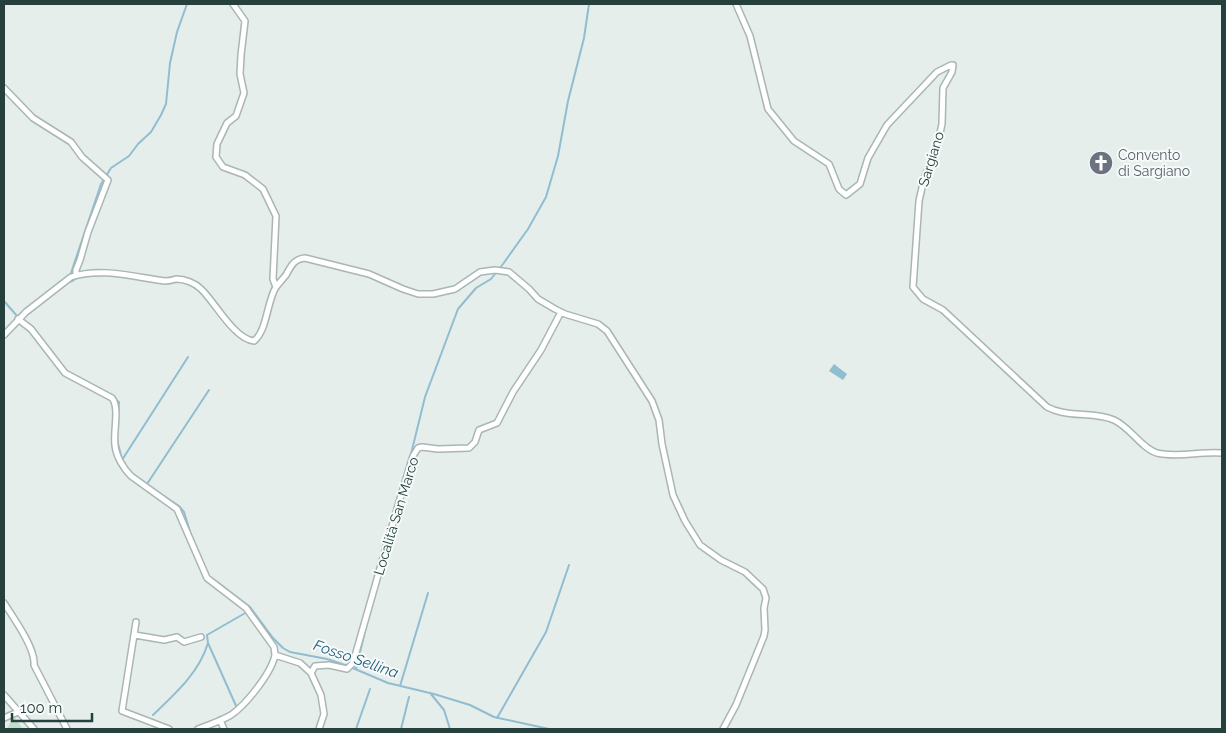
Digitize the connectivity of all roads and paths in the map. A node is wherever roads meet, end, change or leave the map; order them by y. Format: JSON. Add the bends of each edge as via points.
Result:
{"nodes":[{"id":1,"x":233,"y":4,"type":"edge"},
{"id":2,"x":736,"y":4,"type":"edge"},
{"id":3,"x":4,"y":88,"type":"edge"},
{"id":4,"x":76,"y":275,"type":"junction"},
{"id":5,"x":276,"y":287,"type":"junction"},
{"id":6,"x":560,"y":312,"type":"junction"},
{"id":7,"x":19,"y":318,"type":"junction"},
{"id":8,"x":4,"y":335,"type":"edge"},
{"id":9,"x":1222,"y":453,"type":"edge"},
{"id":10,"x":4,"y":603,"type":"edge"},
{"id":11,"x":136,"y":622,"type":"dead end"},
{"id":12,"x":135,"y":635,"type":"junction"},
{"id":13,"x":201,"y":637,"type":"dead end"},
{"id":14,"x":275,"y":655,"type":"junction"},
{"id":15,"x":311,"y":673,"type":"junction"},
{"id":16,"x":4,"y":694,"type":"edge"},
{"id":17,"x":18,"y":712,"type":"junction"},
{"id":18,"x":4,"y":718,"type":"edge"},
{"id":19,"x":220,"y":720,"type":"junction"},
{"id":20,"x":34,"y":729,"type":"edge"},
{"id":21,"x":66,"y":729,"type":"edge"},
{"id":22,"x":169,"y":729,"type":"edge"},
{"id":23,"x":198,"y":729,"type":"edge"},
{"id":24,"x":224,"y":729,"type":"edge"},
{"id":25,"x":319,"y":729,"type":"edge"},
{"id":26,"x":723,"y":729,"type":"edge"}],
"edges":[{"from":1,"to":5,"type":"street","via":[[245,21],[240,55],[244,93],[236,116],[227,123],[217,144],[216,157],[223,167],[245,175],[263,189],[276,216],[273,279]]},
{"from":2,"to":9,"type":"street","name":"Sargiano","via":[[750,36],[768,109],[794,141],[829,164],[839,189],[846,195],[860,184],[868,158],[887,125],[937,72],[953,66],[943,88],[942,124],[919,201],[913,287],[923,299],[943,310],[1046,407],[1116,420],[1156,453]]},
{"from":3,"to":4,"type":"street","via":[[33,118],[70,142],[106,178]]},
{"from":4,"to":5,"type":"street","via":[[106,272],[189,281],[200,288],[239,333],[250,341],[257,339]]},
{"from":4,"to":7,"type":"street"},
{"from":5,"to":6,"type":"street","via":[[293,262],[305,258],[368,274],[418,294],[455,289],[480,272],[495,270],[509,272],[538,299]]},
{"from":6,"to":15,"type":"street","name":"Località San Marco","via":[[497,423],[479,430],[475,442],[468,448],[418,448],[399,502],[353,663],[347,669],[315,666]]},
{"from":6,"to":26,"type":"street","via":[[598,324],[612,337],[652,401],[659,420],[673,495],[685,521],[700,545],[745,572],[766,593],[765,630],[736,705]]},
{"from":7,"to":8,"type":"street"},
{"from":7,"to":14,"type":"street","via":[[65,373],[112,398],[116,406],[115,448],[125,470],[177,509],[207,578],[246,608],[274,647]]},
{"from":10,"to":21,"type":"street","via":[[29,644],[34,665]]},
{"from":11,"to":12,"type":"street"},
{"from":12,"to":13,"type":"street","via":[[164,640],[177,636],[184,642]]},
{"from":12,"to":22,"type":"street","via":[[122,711]]},
{"from":14,"to":15,"type":"street","via":[[300,664]]},
{"from":14,"to":19,"type":"street","via":[[244,703],[233,714]]},
{"from":15,"to":25,"type":"street","via":[[321,695],[324,714]]},
{"from":16,"to":17,"type":"street"},
{"from":17,"to":18,"type":"street"},
{"from":17,"to":20,"type":"street"},
{"from":19,"to":23,"type":"street"},
{"from":19,"to":24,"type":"street"}]}
